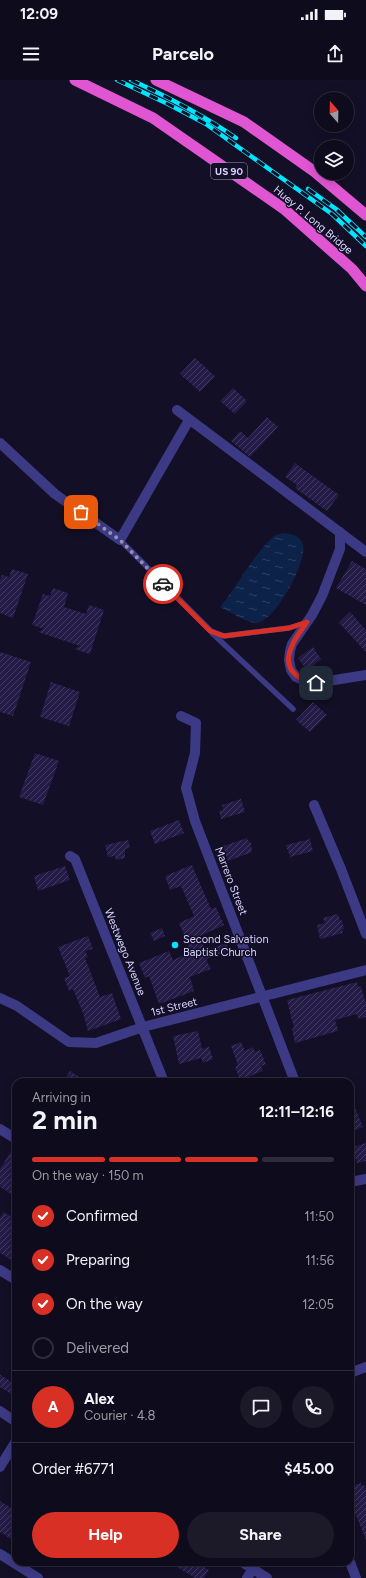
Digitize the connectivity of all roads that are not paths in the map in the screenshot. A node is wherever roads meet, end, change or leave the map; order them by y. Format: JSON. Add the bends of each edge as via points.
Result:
{"nodes":[{"id":1,"x":75,"y":80,"type":"edge"},
{"id":2,"x":156,"y":80,"type":"edge"},
{"id":3,"x":366,"y":216,"type":"edge"},
{"id":4,"x":366,"y":286,"type":"edge"},
{"id":5,"x":177,"y":410,"type":"dead end"},
{"id":6,"x":189,"y":420,"type":"junction"},
{"id":7,"x":0,"y":443,"type":"edge"},
{"id":8,"x":340,"y":532,"type":"junction"},
{"id":9,"x":120,"y":540,"type":"junction"},
{"id":10,"x":366,"y":552,"type":"edge"},
{"id":11,"x":307,"y":622,"type":"junction"},
{"id":12,"x":210,"y":631,"type":"junction"},
{"id":13,"x":366,"y":675,"type":"edge"},
{"id":14,"x":292,"y":710,"type":"dead end"},
{"id":15,"x":181,"y":716,"type":"dead end"},
{"id":16,"x":314,"y":805,"type":"dead end"},
{"id":17,"x":70,"y":856,"type":"dead end"},
{"id":18,"x":366,"y":934,"type":"edge"},
{"id":19,"x":366,"y":970,"type":"edge"},
{"id":20,"x":263,"y":996,"type":"junction"},
{"id":21,"x":0,"y":998,"type":"edge"},
{"id":22,"x":143,"y":1027,"type":"junction"},
{"id":23,"x":162,"y":1078,"type":"edge"},
{"id":24,"x":294,"y":1078,"type":"edge"},
{"id":25,"x":0,"y":1129,"type":"edge"},
{"id":26,"x":12,"y":1136,"type":"edge"},
{"id":27,"x":366,"y":1179,"type":"edge"},
{"id":28,"x":354,"y":1181,"type":"edge"},
{"id":29,"x":0,"y":1270,"type":"edge"},
{"id":30,"x":12,"y":1278,"type":"edge"},
{"id":31,"x":366,"y":1367,"type":"edge"},
{"id":32,"x":354,"y":1372,"type":"edge"},
{"id":33,"x":0,"y":1411,"type":"edge"},
{"id":34,"x":12,"y":1419,"type":"edge"},
{"id":35,"x":12,"y":1448,"type":"edge"},
{"id":36,"x":0,"y":1467,"type":"edge"},
{"id":37,"x":0,"y":1554,"type":"edge"},
{"id":38,"x":12,"y":1562,"type":"edge"},
{"id":39,"x":19,"y":1566,"type":"edge"},
{"id":40,"x":248,"y":1566,"type":"edge"},
{"id":41,"x":352,"y":1566,"type":"edge"},
{"id":42,"x":253,"y":1569,"type":"junction"},
{"id":43,"x":366,"y":1577,"type":"edge"},
{"id":44,"x":38,"y":1578,"type":"edge"},
{"id":45,"x":247,"y":1578,"type":"edge"},
{"id":46,"x":267,"y":1578,"type":"edge"},
{"id":47,"x":356,"y":1578,"type":"edge"},
{"id":48,"x":363,"y":1578,"type":"edge"}],
"edges":[{"from":1,"to":4,"type":"highway","name":"Huey P. Long Bridge","number":"US 90","via":[[152,118],[284,209],[352,269]]},
{"from":2,"to":3,"type":"highway","via":[[244,122],[315,172]]},
{"from":5,"to":6,"type":"street"},
{"from":6,"to":8,"type":"street"},
{"from":6,"to":9,"type":"street"},
{"from":7,"to":9,"type":"street","via":[[55,494]]},
{"from":8,"to":10,"type":"street"},
{"from":8,"to":11,"type":"street","via":[[340,549],[322,596]]},
{"from":9,"to":12,"type":"lane"},
{"from":11,"to":12,"type":"lane","via":[[289,628],[224,636]]},
{"from":11,"to":13,"type":"street","via":[[290,651],[291,670],[296,677],[316,683]]},
{"from":12,"to":14,"type":"lane"},
{"from":15,"to":20,"type":"street","name":"Marrero Street","via":[[196,723],[195,753],[186,788],[195,821]]},
{"from":16,"to":18,"type":"street"},
{"from":17,"to":22,"type":"street","name":"Westwego Avenue","via":[[75,859]]},
{"from":19,"to":20,"type":"street","name":"1st Street"},
{"from":20,"to":22,"type":"street","name":"1st Street"},
{"from":20,"to":24,"type":"street","name":"Marrero Street"},
{"from":21,"to":22,"type":"street","name":"1st Street","via":[[17,1006],[69,1042],[96,1043]]},
{"from":22,"to":23,"type":"street","name":"Westwego Avenue"},
{"from":25,"to":26,"type":"street"},
{"from":27,"to":28,"type":"street"},
{"from":29,"to":30,"type":"street"},
{"from":31,"to":32,"type":"street"},
{"from":33,"to":34,"type":"street"},
{"from":35,"to":36,"type":"street"},
{"from":37,"to":38,"type":"street"},
{"from":39,"to":44,"type":"street"},
{"from":40,"to":42,"type":"street"},
{"from":41,"to":47,"type":"street"},
{"from":42,"to":45,"type":"street"},
{"from":42,"to":46,"type":"street"},
{"from":43,"to":48,"type":"street"}]}
